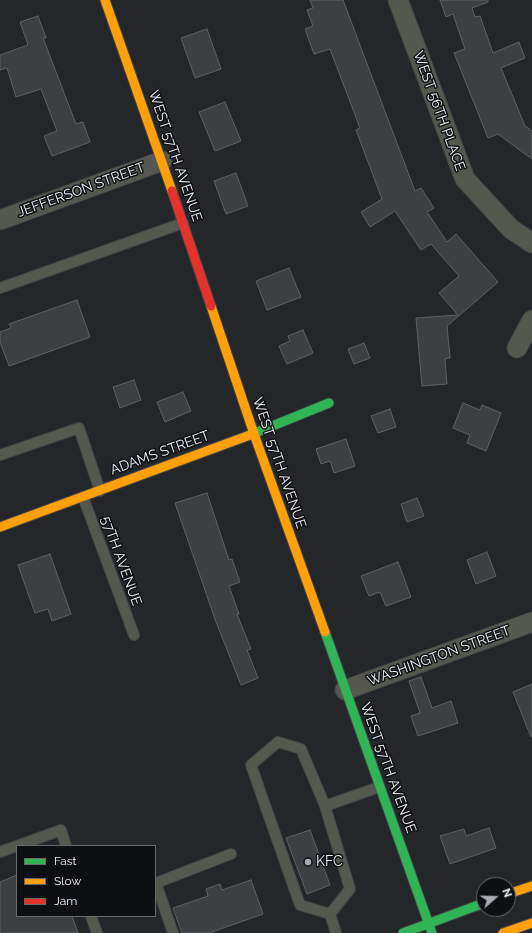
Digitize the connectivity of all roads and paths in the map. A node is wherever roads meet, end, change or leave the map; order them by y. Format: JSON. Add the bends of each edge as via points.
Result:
{"nodes":[{"id":1,"x":105,"y":0,"type":"edge"},
{"id":2,"x":398,"y":0,"type":"edge"},
{"id":3,"x":162,"y":161,"type":"junction"},
{"id":4,"x":0,"y":220,"type":"edge"},
{"id":5,"x":183,"y":223,"type":"junction"},
{"id":6,"x":532,"y":243,"type":"edge"},
{"id":7,"x":0,"y":288,"type":"edge"},
{"id":8,"x":532,"y":320,"type":"edge"},
{"id":9,"x":518,"y":348,"type":"dead end"},
{"id":10,"x":329,"y":403,"type":"dead end"},
{"id":11,"x":254,"y":434,"type":"junction"},
{"id":12,"x":0,"y":455,"type":"edge"},
{"id":13,"x":100,"y":490,"type":"junction"},
{"id":14,"x":82,"y":497,"type":"junction"},
{"id":15,"x":0,"y":527,"type":"edge"},
{"id":16,"x":532,"y":622,"type":"edge"},
{"id":17,"x":134,"y":635,"type":"dead end"},
{"id":18,"x":345,"y":690,"type":"junction"},
{"id":19,"x":379,"y":788,"type":"junction"},
{"id":20,"x":325,"y":806,"type":"junction"},
{"id":21,"x":19,"y":845,"type":"edge"},
{"id":22,"x":66,"y":845,"type":"edge"},
{"id":23,"x":16,"y":846,"type":"edge"},
{"id":24,"x":0,"y":852,"type":"edge"},
{"id":25,"x":231,"y":854,"type":"dead end"},
{"id":26,"x":532,"y":886,"type":"edge"},
{"id":27,"x":516,"y":891,"type":"edge"},
{"id":28,"x":476,"y":906,"type":"edge"},
{"id":29,"x":330,"y":914,"type":"junction"},
{"id":30,"x":91,"y":917,"type":"edge"},
{"id":31,"x":532,"y":923,"type":"edge"},
{"id":32,"x":428,"y":924,"type":"junction"},
{"id":33,"x":97,"y":933,"type":"edge"},
{"id":34,"x":173,"y":933,"type":"edge"},
{"id":35,"x":336,"y":933,"type":"edge"},
{"id":36,"x":403,"y":933,"type":"edge"},
{"id":37,"x":432,"y":933,"type":"edge"},
{"id":38,"x":503,"y":933,"type":"edge"}],
"edges":[{"from":1,"to":3,"type":"street","name":"WEST 57TH AVENUE"},
{"from":2,"to":6,"type":"street","name":"WEST 56TH PLACE","via":[[465,179],[511,229]]},
{"from":3,"to":4,"type":"street","name":"JEFFERSON STREET"},
{"from":3,"to":5,"type":"street","name":"WEST 57TH AVENUE"},
{"from":5,"to":7,"type":"lane"},
{"from":5,"to":11,"type":"street","name":"WEST 57TH AVENUE"},
{"from":8,"to":9,"type":"street"},
{"from":10,"to":11,"type":"street","name":"ADAMS STREET"},
{"from":11,"to":13,"type":"street","name":"ADAMS STREET"},
{"from":11,"to":18,"type":"street","name":"WEST 57TH AVENUE"},
{"from":12,"to":13,"type":"lane","via":[[78,428]]},
{"from":13,"to":14,"type":"street","name":"ADAMS STREET"},
{"from":14,"to":15,"type":"street","name":"ADAMS STREET"},
{"from":14,"to":17,"type":"lane","name":"57TH AVENUE"},
{"from":16,"to":18,"type":"street","name":"WASHINGTON STREET"},
{"from":18,"to":19,"type":"street","name":"WEST 57TH AVENUE"},
{"from":19,"to":20,"type":"lane"},
{"from":19,"to":32,"type":"street","name":"WEST 57TH AVENUE"},
{"from":20,"to":29,"type":"lane","via":[[350,889]]},
{"from":20,"to":29,"type":"lane","via":[[301,749],[278,742],[251,765],[300,904]]},
{"from":21,"to":22,"type":"lane","via":[[61,830]]},
{"from":23,"to":24,"type":"lane"},
{"from":25,"to":34,"type":"lane","via":[[156,883]]},
{"from":26,"to":27,"type":"street"},
{"from":28,"to":32,"type":"street"},
{"from":29,"to":35,"type":"lane"},
{"from":30,"to":33,"type":"lane"},
{"from":31,"to":38,"type":"street"},
{"from":32,"to":36,"type":"street"},
{"from":32,"to":37,"type":"street","name":"WEST 57TH AVENUE"}]}
